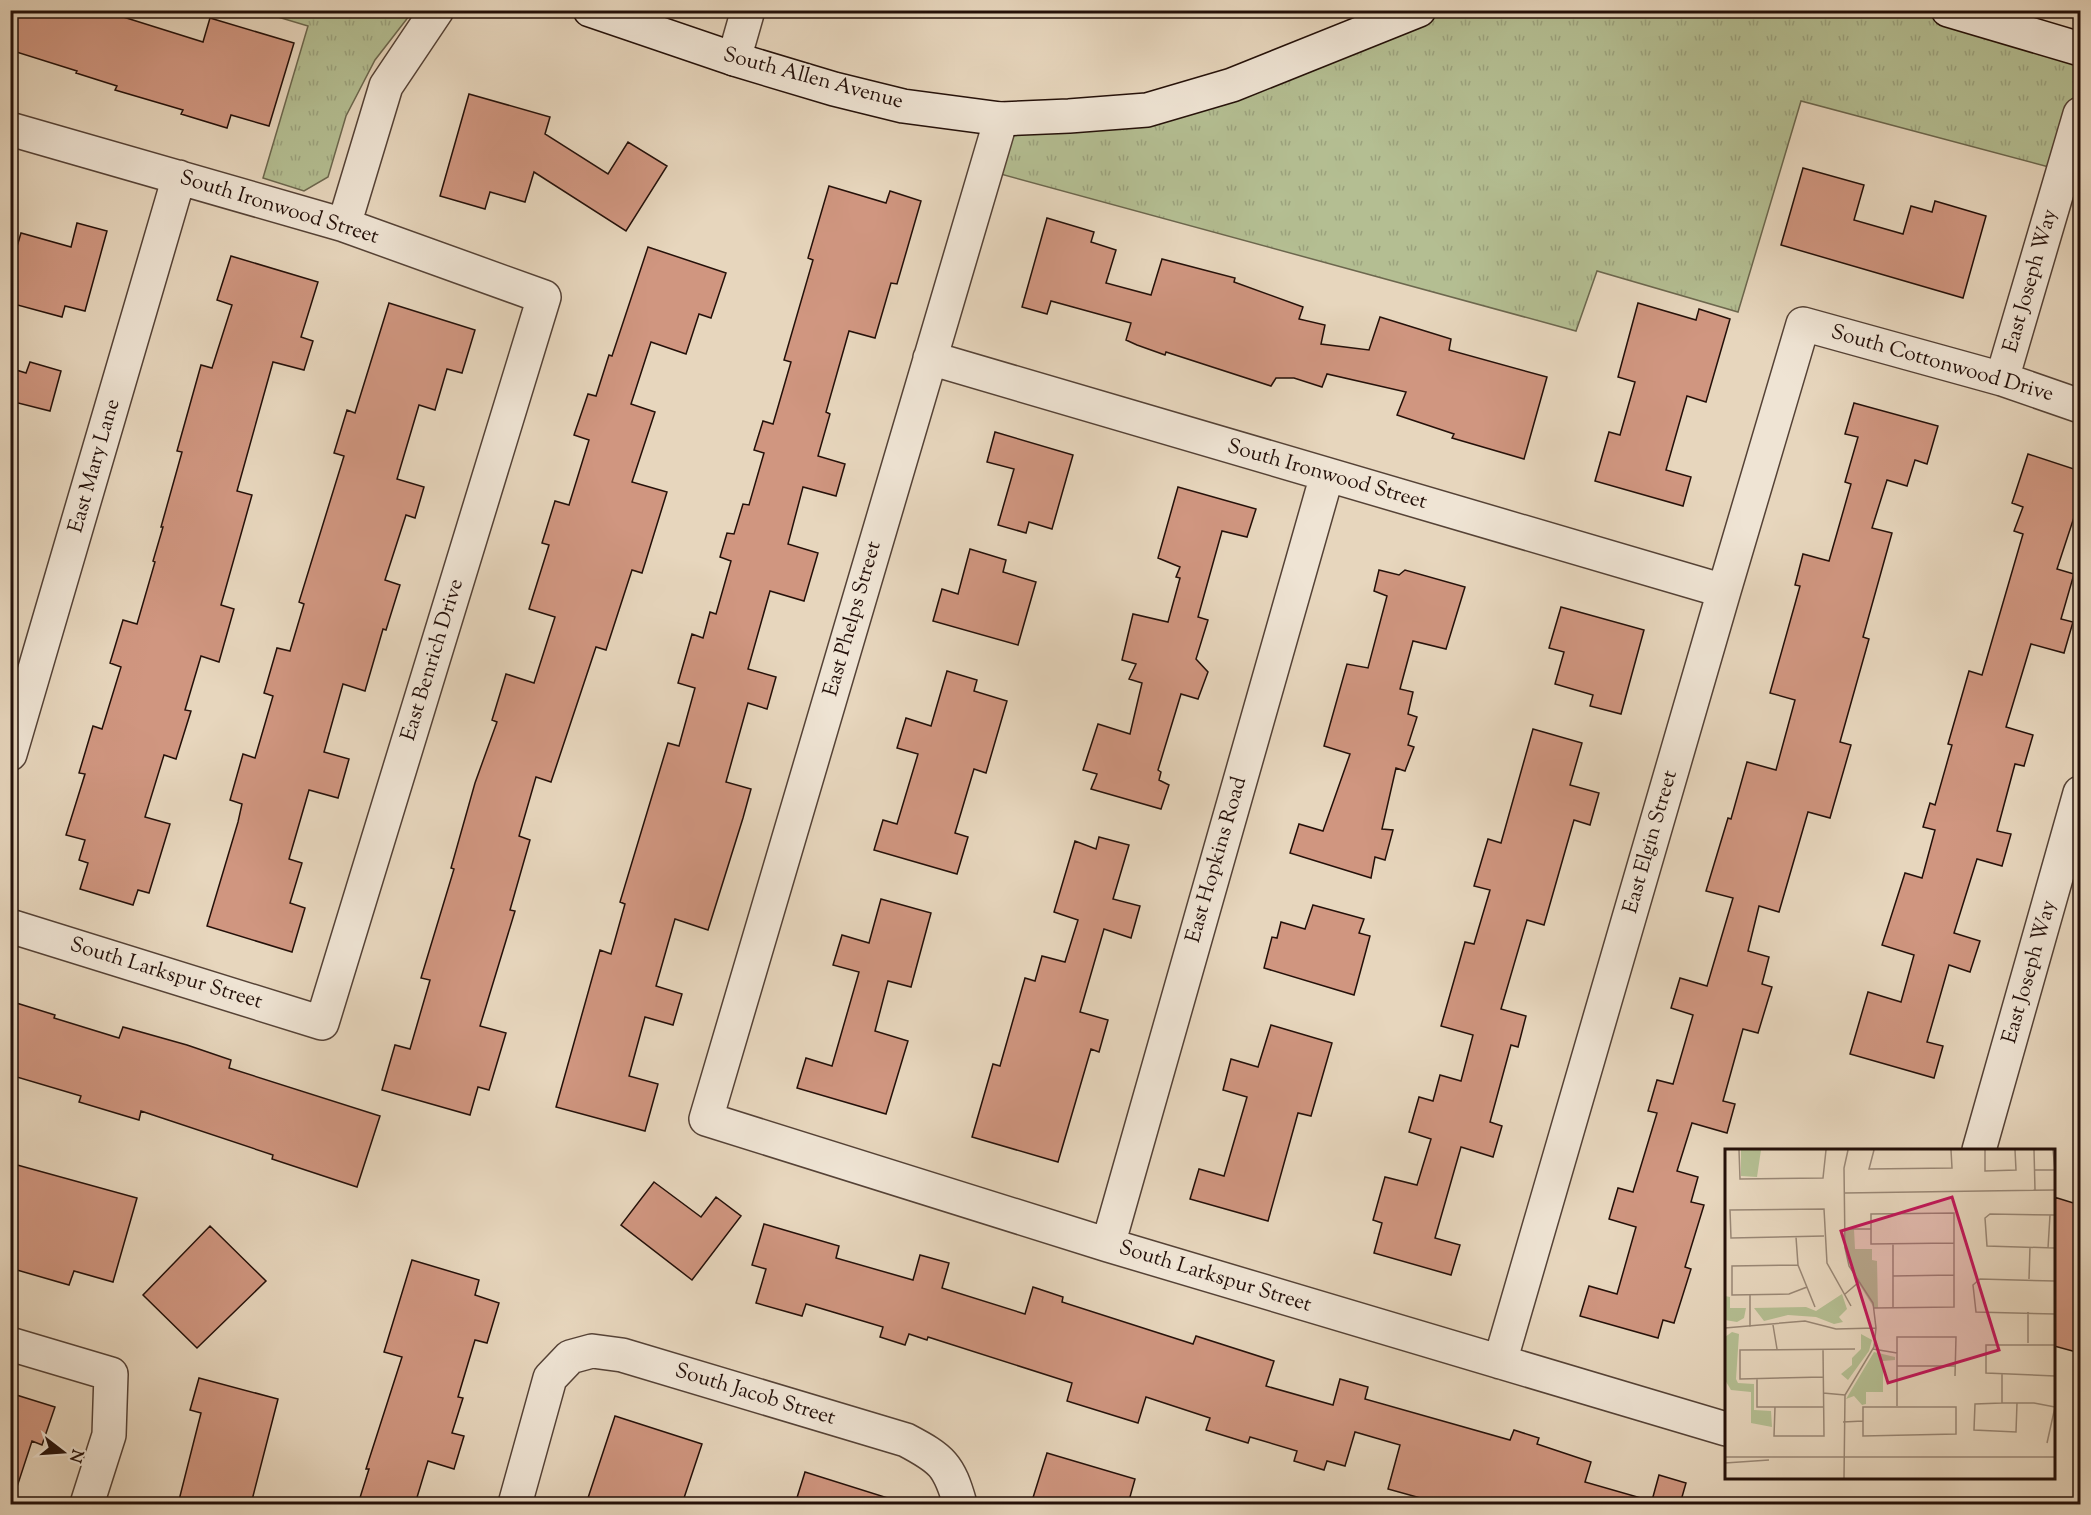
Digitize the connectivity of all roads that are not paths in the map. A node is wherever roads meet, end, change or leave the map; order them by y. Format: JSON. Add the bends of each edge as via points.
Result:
{"nodes":[{"id":1,"x":437,"y":10,"type":"edge"},
{"id":2,"x":590,"y":10,"type":"edge"},
{"id":3,"x":748,"y":10,"type":"edge"},
{"id":4,"x":1419,"y":10,"type":"edge"},
{"id":5,"x":1948,"y":10,"type":"edge"},
{"id":6,"x":1374,"y":19,"type":"edge"},
{"id":7,"x":2080,"y":49,"type":"edge"},
{"id":8,"x":734,"y":59,"type":"junction"},
{"id":9,"x":2080,"y":114,"type":"edge"},
{"id":10,"x":1001,"y":119,"type":"junction"},
{"id":11,"x":10,"y":129,"type":"edge"},
{"id":12,"x":179,"y":177,"type":"junction"},
{"id":13,"x":344,"y":225,"type":"junction"},
{"id":14,"x":544,"y":297,"type":"joint"},
{"id":15,"x":1803,"y":324,"type":"joint"},
{"id":16,"x":930,"y":358,"type":"junction"},
{"id":17,"x":2002,"y":379,"type":"junction"},
{"id":18,"x":2080,"y":406,"type":"edge"},
{"id":19,"x":1326,"y":475,"type":"junction"},
{"id":20,"x":1724,"y":591,"type":"junction"},
{"id":21,"x":10,"y":754,"type":"edge"},
{"id":22,"x":2080,"y":793,"type":"edge"},
{"id":23,"x":10,"y":926,"type":"edge"},
{"id":24,"x":322,"y":1023,"type":"joint"},
{"id":25,"x":706,"y":1119,"type":"joint"},
{"id":26,"x":1979,"y":1149,"type":"edge"},
{"id":27,"x":1108,"y":1245,"type":"junction"},
{"id":28,"x":10,"y":1344,"type":"edge"},
{"id":29,"x":1500,"y":1362,"type":"junction"},
{"id":30,"x":1725,"y":1429,"type":"edge"},
{"id":31,"x":956,"y":1492,"type":"edge"},
{"id":32,"x":87,"y":1504,"type":"edge"},
{"id":33,"x":515,"y":1504,"type":"edge"}],
"edges":[{"from":1,"to":13,"type":"street","via":[[386,86]]},
{"from":2,"to":8,"type":"street","name":"South Allen Avenue"},
{"from":3,"to":8,"type":"street"},
{"from":4,"to":6,"type":"street","name":"South Allen Avenue"},
{"from":5,"to":7,"type":"street"},
{"from":6,"to":10,"type":"street","name":"South Allen Avenue","via":[[1232,85],[1147,110]]},
{"from":8,"to":10,"type":"street","name":"South Allen Avenue","via":[[903,106]]},
{"from":9,"to":17,"type":"street","name":"East Joseph Way"},
{"from":10,"to":16,"type":"street","name":"East Phelps Street"},
{"from":11,"to":12,"type":"street","name":"South Ironwood Street"},
{"from":12,"to":13,"type":"street","name":"South Ironwood Street"},
{"from":12,"to":21,"type":"street","name":"East Mary Lane"},
{"from":13,"to":14,"type":"street","name":"South Ironwood Street"},
{"from":14,"to":24,"type":"street","name":"East Benrich Drive"},
{"from":15,"to":17,"type":"street","name":"South Cottonwood Drive"},
{"from":15,"to":20,"type":"street","name":"East Elgin Street"},
{"from":16,"to":19,"type":"street","name":"South Ironwood Street"},
{"from":16,"to":25,"type":"street","name":"East Phelps Street"},
{"from":17,"to":18,"type":"street","name":"South Cottonwood Drive"},
{"from":19,"to":20,"type":"street","name":"South Ironwood Street"},
{"from":19,"to":27,"type":"street","name":"East Hopkins Road"},
{"from":20,"to":29,"type":"street","name":"East Elgin Street"},
{"from":22,"to":26,"type":"street","name":"East Joseph Way"},
{"from":23,"to":24,"type":"street","name":"South Larkspur Street"},
{"from":25,"to":27,"type":"street","name":"South Larkspur Street"},
{"from":27,"to":29,"type":"street","name":"South Larkspur Street"},
{"from":28,"to":32,"type":"street","via":[[111,1374],[108,1435]]},
{"from":29,"to":30,"type":"street","name":"South Larkspur Street"},
{"from":31,"to":33,"type":"street","name":"South Jacob Street","via":[[935,1456],[906,1440],[622,1355],[592,1351],[570,1357],[550,1378]]}]}
